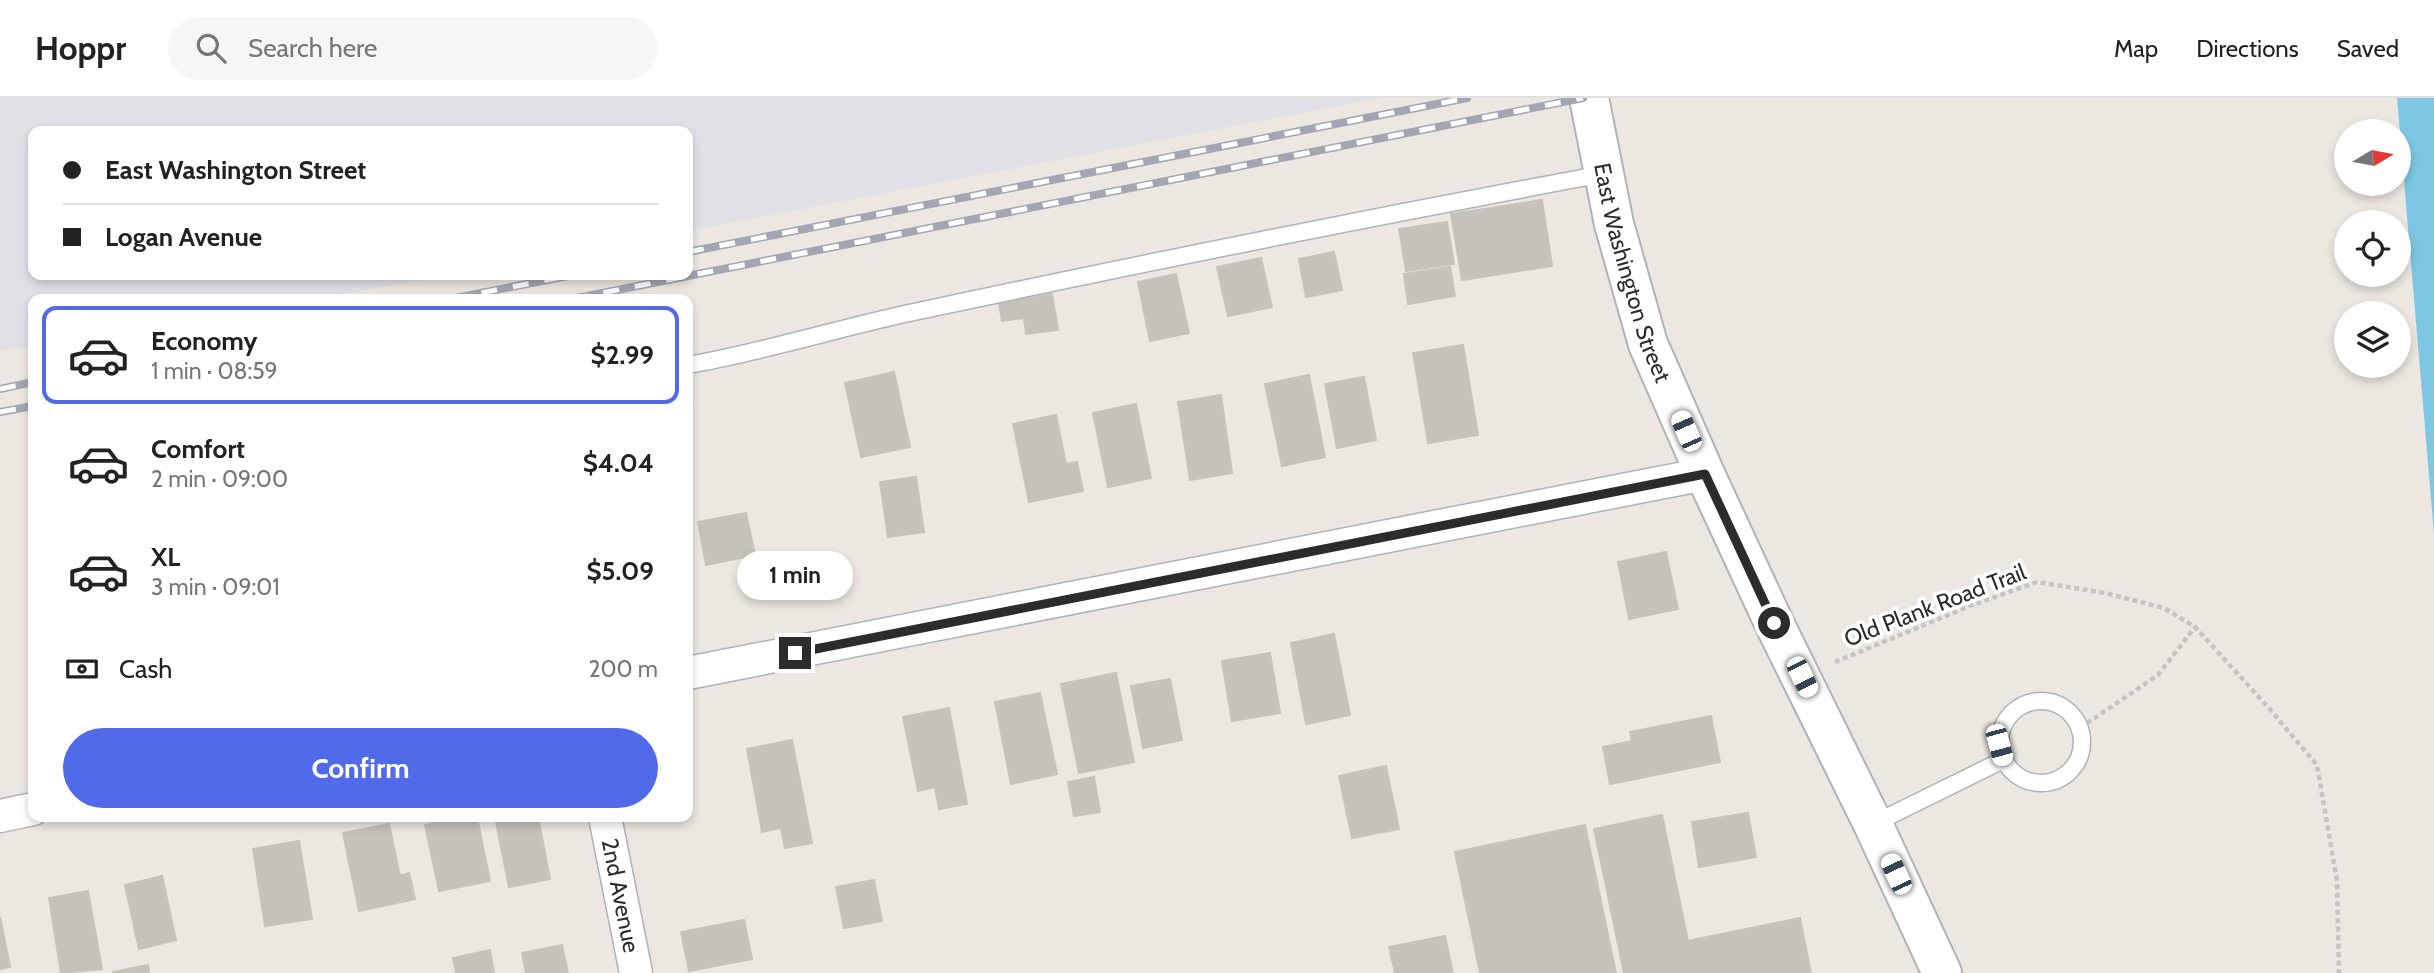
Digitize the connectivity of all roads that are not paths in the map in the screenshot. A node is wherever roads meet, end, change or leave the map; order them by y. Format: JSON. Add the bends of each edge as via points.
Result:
{"nodes":[{"id":1,"x":1589,"y":98,"type":"edge"},
{"id":2,"x":1603,"y":174,"type":"junction"},
{"id":3,"x":693,"y":364,"type":"edge"},
{"id":4,"x":1705,"y":474,"type":"junction"},
{"id":5,"x":693,"y":672,"type":"edge"},
{"id":6,"x":2003,"y":760,"type":"junction"},
{"id":7,"x":28,"y":810,"type":"edge"},
{"id":8,"x":0,"y":816,"type":"edge"},
{"id":9,"x":605,"y":822,"type":"edge"},
{"id":10,"x":1873,"y":824,"type":"junction"},
{"id":11,"x":636,"y":973,"type":"edge"},
{"id":12,"x":1942,"y":973,"type":"edge"}],
"edges":[{"from":1,"to":2,"type":"street","name":"East Washington Street"},
{"from":2,"to":3,"type":"lane","via":[[925,309]]},
{"from":2,"to":4,"type":"street","name":"East Washington Street","via":[[1648,344]]},
{"from":4,"to":5,"type":"street"},
{"from":4,"to":10,"type":"street","name":"East Washington Street"},
{"from":6,"to":6,"type":"lane","via":[[2014,774],[2030,783],[2048,784],[2065,777],[2077,764],[2082,747],[2080,728],[2062,706],[2032,701],[2007,717],[1999,745]]},
{"from":6,"to":10,"type":"lane"},
{"from":7,"to":8,"type":"street"},
{"from":9,"to":11,"type":"street","name":"2nd Avenue"},
{"from":10,"to":12,"type":"street","name":"East Washington Street"}]}
